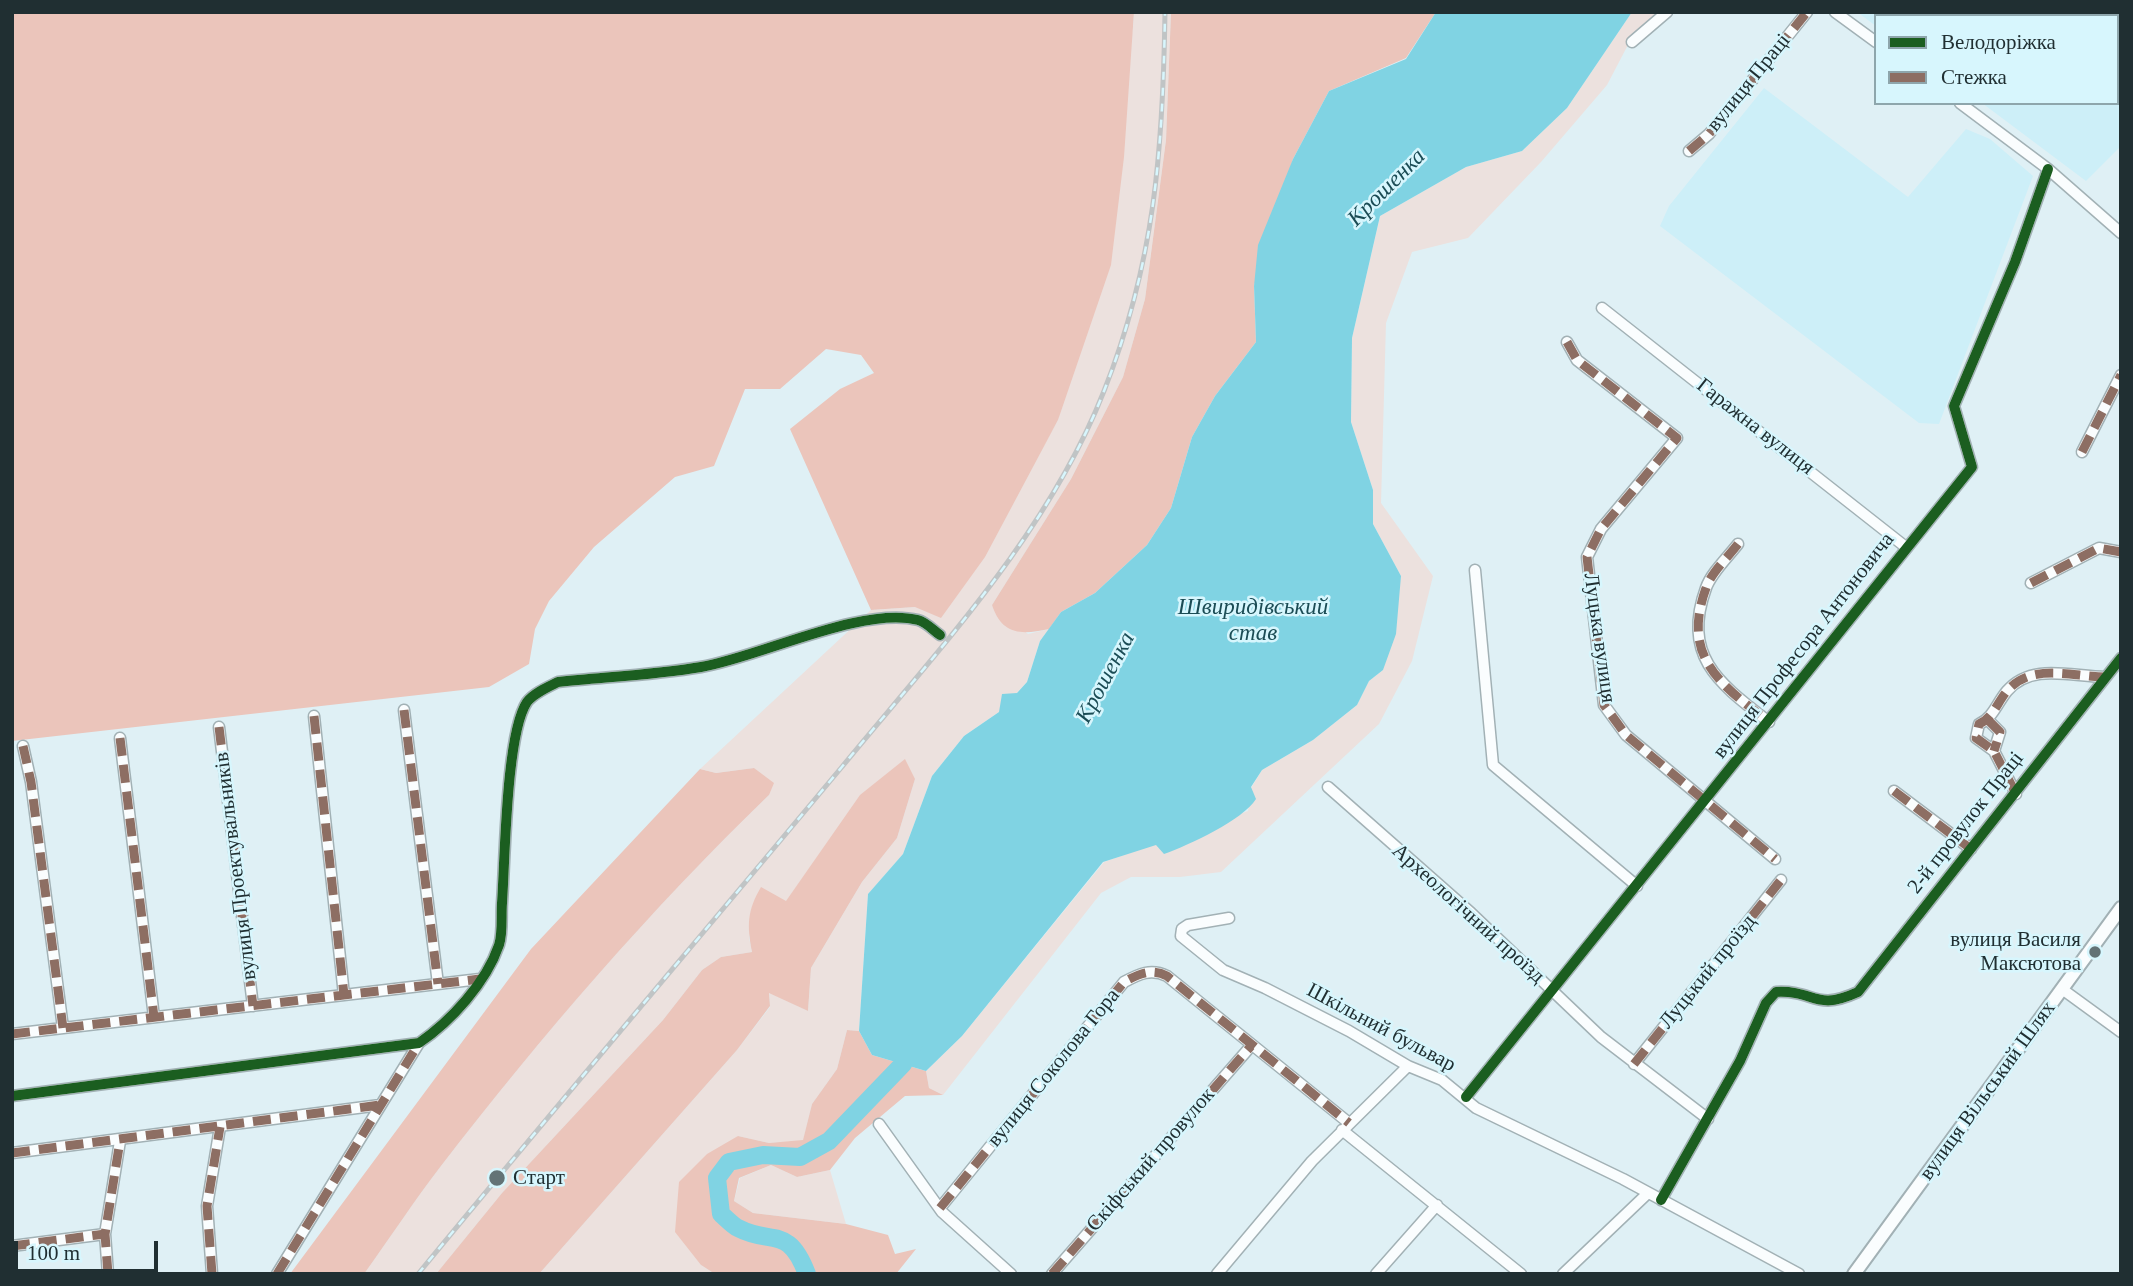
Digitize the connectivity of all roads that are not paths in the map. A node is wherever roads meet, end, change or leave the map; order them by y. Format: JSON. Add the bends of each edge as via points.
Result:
{"nodes":[{"id":1,"x":1667,"y":12,"type":"edge"},
{"id":2,"x":1807,"y":12,"type":"edge"},
{"id":3,"x":1835,"y":12,"type":"edge"},
{"id":4,"x":1874,"y":41,"type":"edge"},
{"id":5,"x":1632,"y":42,"type":"dead end"},
{"id":6,"x":1963,"y":105,"type":"edge"},
{"id":7,"x":1689,"y":151,"type":"dead end"},
{"id":8,"x":2048,"y":169,"type":"junction"},
{"id":9,"x":2121,"y":233,"type":"edge"},
{"id":10,"x":1602,"y":308,"type":"dead end"},
{"id":11,"x":1567,"y":342,"type":"dead end"},
{"id":12,"x":2121,"y":375,"type":"edge"},
{"id":13,"x":2110,"y":392,"type":"junction"},
{"id":14,"x":2121,"y":398,"type":"edge"},
{"id":15,"x":2082,"y":452,"type":"dead end"},
{"id":16,"x":1738,"y":544,"type":"dead end"},
{"id":17,"x":1907,"y":548,"type":"junction"},
{"id":18,"x":2121,"y":552,"type":"edge"},
{"id":19,"x":1475,"y":570,"type":"dead end"},
{"id":20,"x":2031,"y":583,"type":"dead end"},
{"id":21,"x":940,"y":635,"type":"dead end"},
{"id":22,"x":2121,"y":658,"type":"edge"},
{"id":23,"x":2106,"y":677,"type":"junction"},
{"id":24,"x":404,"y":710,"type":"dead end"},
{"id":25,"x":314,"y":716,"type":"dead end"},
{"id":26,"x":1988,"y":720,"type":"junction"},
{"id":27,"x":1769,"y":722,"type":"junction"},
{"id":28,"x":219,"y":727,"type":"dead end"},
{"id":29,"x":120,"y":738,"type":"dead end"},
{"id":30,"x":23,"y":746,"type":"dead end"},
{"id":31,"x":1994,"y":751,"type":"junction"},
{"id":32,"x":1328,"y":786,"type":"dead end"},
{"id":33,"x":1894,"y":791,"type":"dead end"},
{"id":34,"x":2016,"y":794,"type":"junction"},
{"id":35,"x":1704,"y":802,"type":"junction"},
{"id":36,"x":1971,"y":849,"type":"junction"},
{"id":37,"x":1775,"y":859,"type":"dead end"},
{"id":38,"x":1781,"y":880,"type":"dead end"},
{"id":39,"x":1637,"y":886,"type":"junction"},
{"id":40,"x":2121,"y":908,"type":"edge"},
{"id":41,"x":1229,"y":918,"type":"dead end"},
{"id":42,"x":480,"y":979,"type":"junction"},
{"id":43,"x":438,"y":984,"type":"junction"},
{"id":44,"x":1552,"y":989,"type":"junction"},
{"id":45,"x":2062,"y":989,"type":"junction"},
{"id":46,"x":344,"y":995,"type":"junction"},
{"id":47,"x":253,"y":1006,"type":"junction"},
{"id":48,"x":155,"y":1017,"type":"junction"},
{"id":49,"x":63,"y":1028,"type":"junction"},
{"id":50,"x":2121,"y":1032,"type":"edge"},
{"id":51,"x":12,"y":1034,"type":"edge"},
{"id":52,"x":419,"y":1043,"type":"junction"},
{"id":53,"x":1251,"y":1046,"type":"junction"},
{"id":54,"x":1634,"y":1064,"type":"junction"},
{"id":55,"x":1408,"y":1066,"type":"junction"},
{"id":56,"x":12,"y":1096,"type":"edge"},
{"id":57,"x":1466,"y":1097,"type":"junction"},
{"id":58,"x":380,"y":1105,"type":"junction"},
{"id":59,"x":1708,"y":1119,"type":"junction"},
{"id":60,"x":879,"y":1124,"type":"dead end"},
{"id":61,"x":1346,"y":1126,"type":"junction"},
{"id":62,"x":220,"y":1127,"type":"junction"},
{"id":63,"x":120,"y":1141,"type":"junction"},
{"id":64,"x":12,"y":1153,"type":"edge"},
{"id":65,"x":1647,"y":1194,"type":"junction"},
{"id":66,"x":1661,"y":1200,"type":"junction"},
{"id":67,"x":1437,"y":1205,"type":"junction"},
{"id":68,"x":940,"y":1209,"type":"junction"},
{"id":69,"x":105,"y":1234,"type":"junction"},
{"id":70,"x":12,"y":1246,"type":"edge"},
{"id":71,"x":108,"y":1274,"type":"edge"},
{"id":72,"x":212,"y":1274,"type":"edge"},
{"id":73,"x":277,"y":1274,"type":"edge"},
{"id":74,"x":1011,"y":1274,"type":"edge"},
{"id":75,"x":1052,"y":1274,"type":"edge"},
{"id":76,"x":1217,"y":1274,"type":"edge"},
{"id":77,"x":1376,"y":1274,"type":"edge"},
{"id":78,"x":1521,"y":1274,"type":"edge"},
{"id":79,"x":1563,"y":1274,"type":"edge"},
{"id":80,"x":1799,"y":1274,"type":"edge"},
{"id":81,"x":1854,"y":1274,"type":"edge"}],
"edges":[{"from":1,"to":5,"type":"street"},
{"from":2,"to":7,"type":"street","name":"вулиця Праці","via":[[1709,134]]},
{"from":3,"to":4,"type":"street"},
{"from":6,"to":8,"type":"street"},
{"from":8,"to":9,"type":"street"},
{"from":8,"to":17,"type":"street","name":"вулиця Професора Антоновича","via":[[2015,262],[1954,406],[1972,467]]},
{"from":10,"to":17,"type":"street","name":"Гаражна вулиця"},
{"from":11,"to":35,"type":"street","name":"Луцька вулиця","via":[[1591,373],[1678,438],[1601,529],[1587,557],[1604,705],[1626,734]]},
{"from":12,"to":13,"type":"street"},
{"from":13,"to":14,"type":"street"},
{"from":13,"to":15,"type":"street"},
{"from":16,"to":27,"type":"street","via":[[1706,586],[1701,649],[1717,677]]},
{"from":17,"to":27,"type":"street","name":"вулиця Професора Антоновича"},
{"from":18,"to":20,"type":"street","via":[[2099,548]]},
{"from":19,"to":39,"type":"street","via":[[1493,765]]},
{"from":21,"to":42,"type":"street","via":[[921,621],[890,617],[765,646],[701,667],[558,682],[542,690],[527,702],[517,733],[509,786],[500,944]]},
{"from":22,"to":23,"type":"street","name":"2-й провулок Праці"},
{"from":23,"to":26,"type":"street","via":[[2030,673],[2007,690]]},
{"from":23,"to":34,"type":"street","name":"2-й провулок Праці"},
{"from":24,"to":43,"type":"street"},
{"from":25,"to":46,"type":"street"},
{"from":26,"to":31,"type":"street","via":[[2000,732]]},
{"from":26,"to":31,"type":"street","via":[[1979,724],[1976,738]]},
{"from":27,"to":35,"type":"street","name":"вулиця Професора Антоновича"},
{"from":28,"to":47,"type":"street","name":"вулиця Проектувальників"},
{"from":29,"to":48,"type":"street"},
{"from":30,"to":49,"type":"street"},
{"from":31,"to":34,"type":"street"},
{"from":32,"to":44,"type":"street","name":"Археологічний проїзд"},
{"from":33,"to":36,"type":"street"},
{"from":34,"to":36,"type":"street","name":"2-й провулок Праці"},
{"from":35,"to":37,"type":"street","name":"Луцька вулиця"},
{"from":35,"to":39,"type":"street","name":"вулиця Професора Антоновича"},
{"from":36,"to":59,"type":"street","name":"2-й провулок Праці","via":[[1858,992],[1834,1003],[1793,991],[1776,992],[1766,1003]]},
{"from":38,"to":54,"type":"street","name":"Луцький проїзд"},
{"from":39,"to":44,"type":"street","name":"вулиця Професора Антоновича"},
{"from":40,"to":45,"type":"street","name":"вулиця Вільський Шлях"},
{"from":41,"to":55,"type":"street","name":"Шкільний бульвар","via":[[1188,925],[1181,936],[1223,970],[1339,1025]]},
{"from":42,"to":43,"type":"street"},
{"from":42,"to":52,"type":"street","via":[[444,1026]]},
{"from":43,"to":46,"type":"street"},
{"from":44,"to":54,"type":"street","name":"Археологічний проїзд"},
{"from":44,"to":57,"type":"street","name":"вулиця Професора Антоновича"},
{"from":45,"to":50,"type":"street"},
{"from":45,"to":81,"type":"street","name":"вулиця Вільський Шлях"},
{"from":46,"to":47,"type":"street"},
{"from":47,"to":48,"type":"street"},
{"from":48,"to":49,"type":"street"},
{"from":49,"to":51,"type":"street"},
{"from":52,"to":56,"type":"street"},
{"from":52,"to":58,"type":"street"},
{"from":53,"to":61,"type":"street","name":"вулиця Соколова Гора"},
{"from":53,"to":68,"type":"street","name":"вулиця Соколова Гора","via":[[1167,976],[1157,971],[1134,976],[1124,982]]},
{"from":53,"to":75,"type":"street","name":"Скіфський провулок"},
{"from":54,"to":59,"type":"street","name":"Археологічний проїзд"},
{"from":55,"to":57,"type":"street","name":"Шкільний бульвар","via":[[1442,1080]]},
{"from":55,"to":61,"type":"street"},
{"from":57,"to":65,"type":"street","name":"Шкільний бульвар","via":[[1476,1108]]},
{"from":58,"to":62,"type":"street"},
{"from":58,"to":73,"type":"street"},
{"from":59,"to":66,"type":"street"},
{"from":60,"to":68,"type":"street"},
{"from":61,"to":67,"type":"street","name":"вулиця Соколова Гора"},
{"from":61,"to":76,"type":"street"},
{"from":62,"to":63,"type":"street"},
{"from":62,"to":72,"type":"street","via":[[207,1206]]},
{"from":63,"to":64,"type":"street"},
{"from":63,"to":69,"type":"street"},
{"from":65,"to":66,"type":"street","name":"Шкільний бульвар"},
{"from":65,"to":79,"type":"street"},
{"from":66,"to":80,"type":"street","name":"Шкільний бульвар"},
{"from":67,"to":77,"type":"street"},
{"from":67,"to":78,"type":"street","name":"вулиця Соколова Гора"},
{"from":68,"to":74,"type":"street"},
{"from":69,"to":70,"type":"street"},
{"from":69,"to":71,"type":"street"}]}
